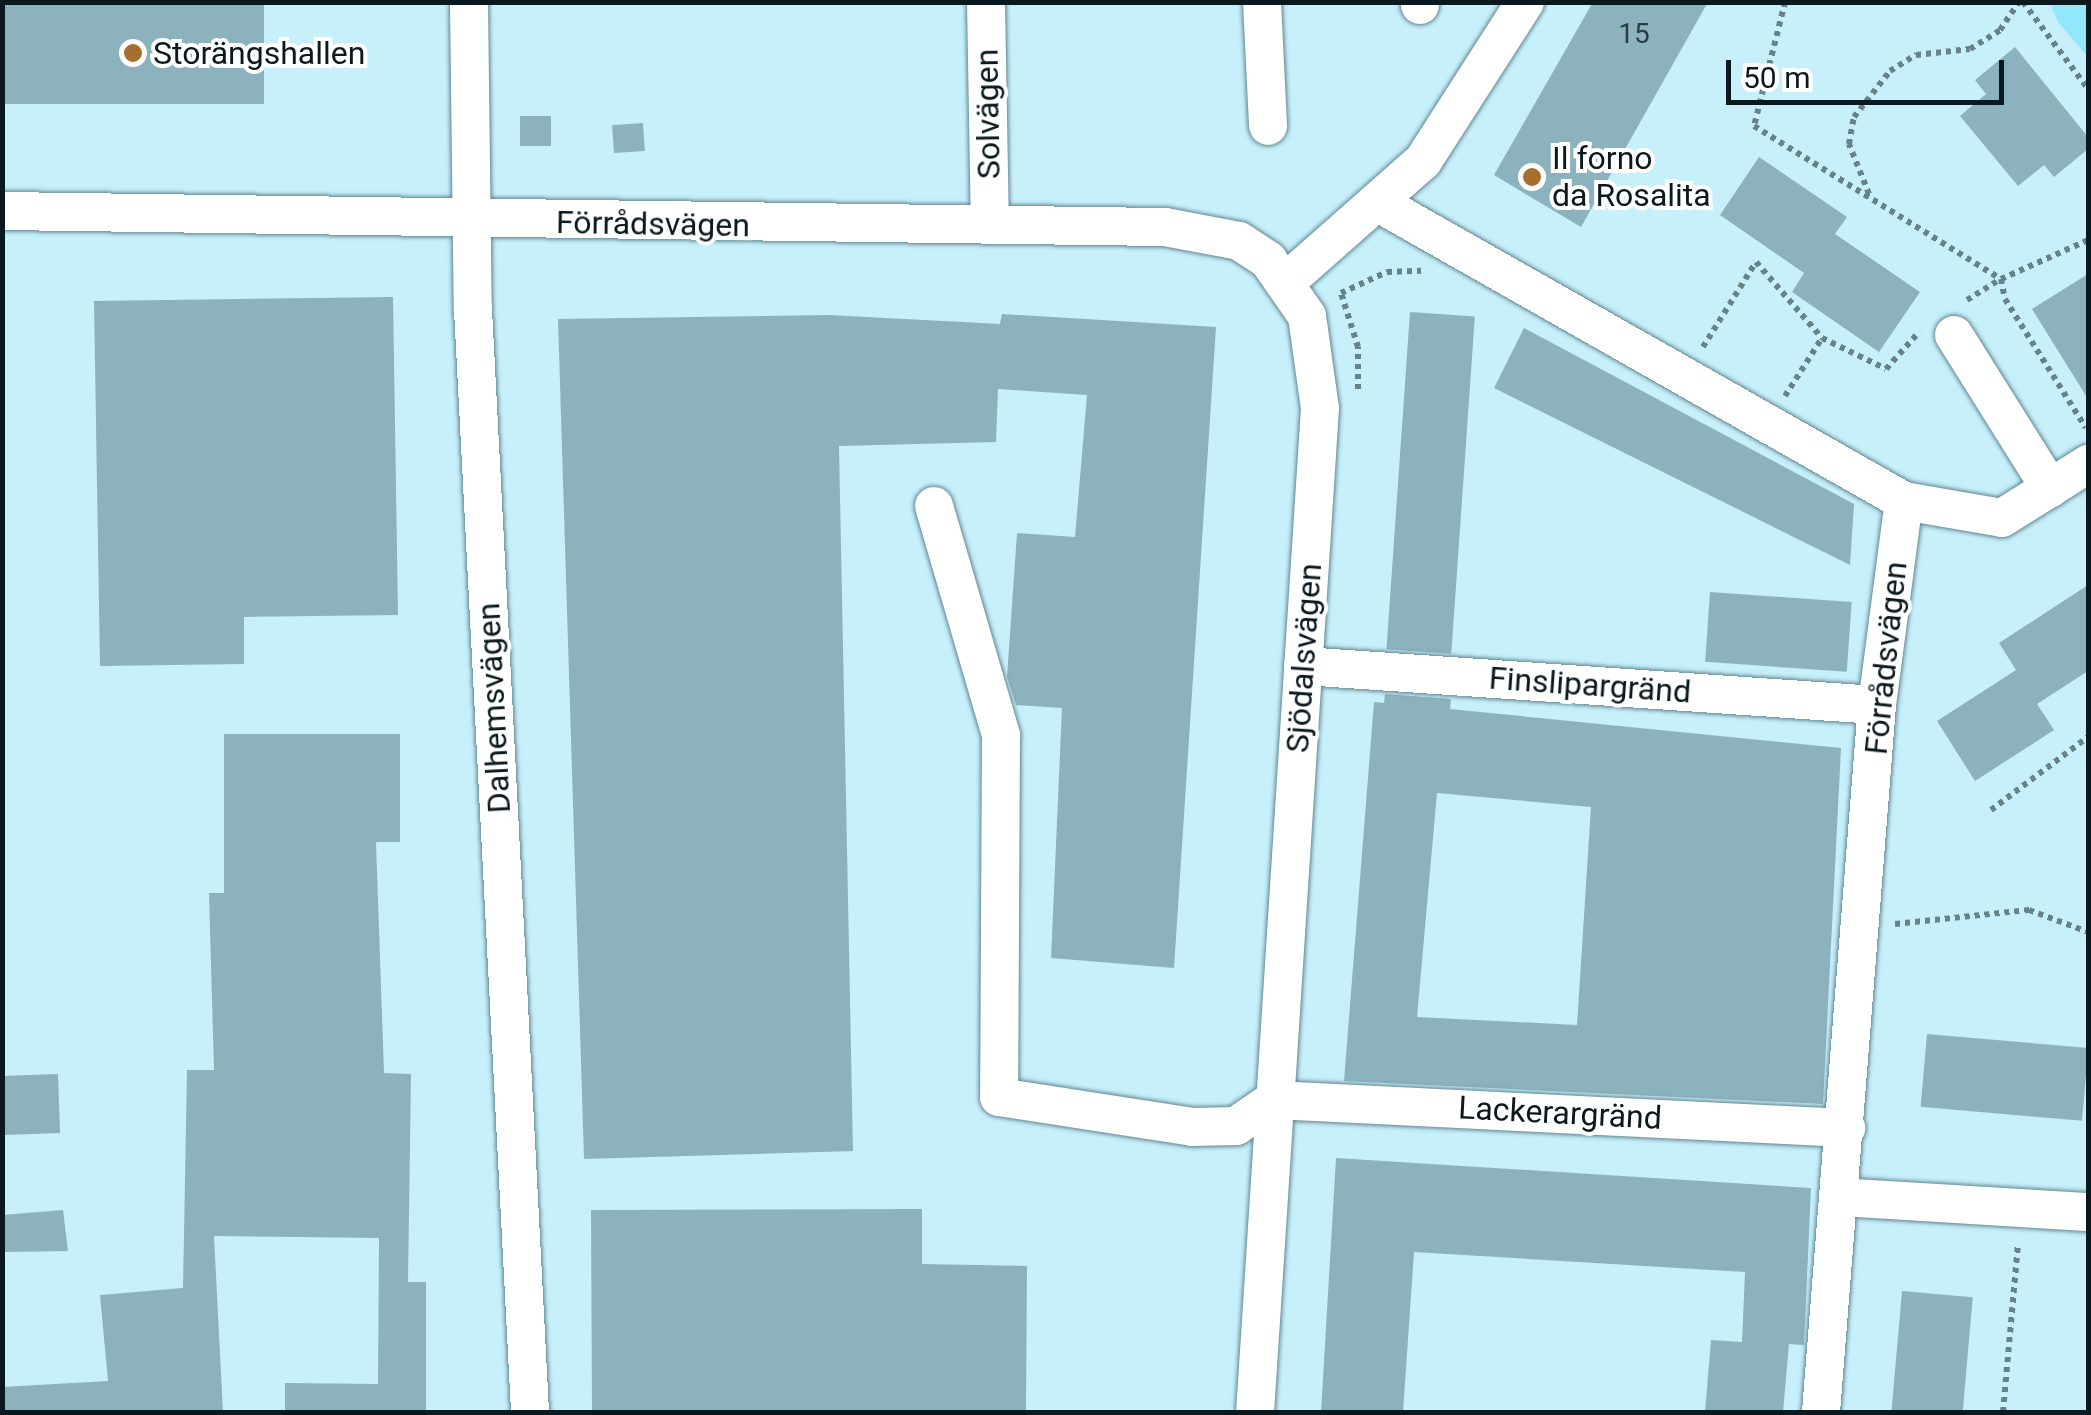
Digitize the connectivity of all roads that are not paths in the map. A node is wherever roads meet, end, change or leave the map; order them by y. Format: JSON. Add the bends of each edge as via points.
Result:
{"nodes":[{"id":1,"x":468,"y":2,"type":"edge"},
{"id":2,"x":986,"y":2,"type":"edge"},
{"id":3,"x":1262,"y":2,"type":"edge"},
{"id":4,"x":1525,"y":2,"type":"edge"},
{"id":5,"x":1268,"y":126,"type":"dead end"},
{"id":6,"x":1382,"y":204,"type":"junction"},
{"id":7,"x":2,"y":211,"type":"edge"},
{"id":8,"x":472,"y":220,"type":"junction"},
{"id":9,"x":990,"y":225,"type":"junction"},
{"id":10,"x":1286,"y":282,"type":"junction"},
{"id":11,"x":1945,"y":323,"type":"road end"},
{"id":12,"x":2088,"y":464,"type":"edge"},
{"id":13,"x":2050,"y":488,"type":"junction"},
{"id":14,"x":1904,"y":501,"type":"junction"},
{"id":15,"x":934,"y":506,"type":"dead end"},
{"id":16,"x":1304,"y":666,"type":"junction"},
{"id":17,"x":1878,"y":705,"type":"junction"},
{"id":18,"x":1274,"y":1100,"type":"junction"},
{"id":19,"x":1846,"y":1128,"type":"junction"},
{"id":20,"x":1840,"y":1197,"type":"junction"},
{"id":21,"x":2088,"y":1212,"type":"edge"},
{"id":22,"x":530,"y":1412,"type":"edge"},
{"id":23,"x":1255,"y":1412,"type":"edge"},
{"id":24,"x":1821,"y":1412,"type":"edge"}],
"edges":[{"from":1,"to":8,"type":"street","name":"Dalhemsvägen"},
{"from":2,"to":9,"type":"street","name":"Solvägen"},
{"from":3,"to":5,"type":"street"},
{"from":4,"to":6,"type":"street","via":[[1423,162]]},
{"from":6,"to":10,"type":"street"},
{"from":6,"to":14,"type":"street"},
{"from":7,"to":8,"type":"street","name":"Förrådsvägen"},
{"from":8,"to":9,"type":"street","name":"Förrådsvägen"},
{"from":8,"to":22,"type":"street","name":"Dalhemsvägen"},
{"from":9,"to":10,"type":"street","name":"Förrådsvägen","via":[[1165,227],[1240,241]]},
{"from":10,"to":16,"type":"street","name":"Sjödalsvägen","via":[[1317,351],[1320,408]]},
{"from":11,"to":13,"type":"street"},
{"from":12,"to":13,"type":"street"},
{"from":13,"to":14,"type":"street","via":[[2002,518]]},
{"from":14,"to":17,"type":"street","name":"Förrådsvägen"},
{"from":15,"to":18,"type":"street","via":[[1001,735],[999,1097],[1192,1127],[1236,1126]]},
{"from":16,"to":17,"type":"street","name":"Finslipargränd"},
{"from":16,"to":18,"type":"street","name":"Sjödalsvägen"},
{"from":17,"to":19,"type":"street","name":"Förrådsvägen"},
{"from":18,"to":19,"type":"street","name":"Lackerargränd"},
{"from":18,"to":23,"type":"street","name":"Sjödalsvägen"},
{"from":19,"to":20,"type":"street","name":"Förrådsvägen"},
{"from":20,"to":21,"type":"street"},
{"from":20,"to":24,"type":"street","name":"Förrådsvägen"}]}
